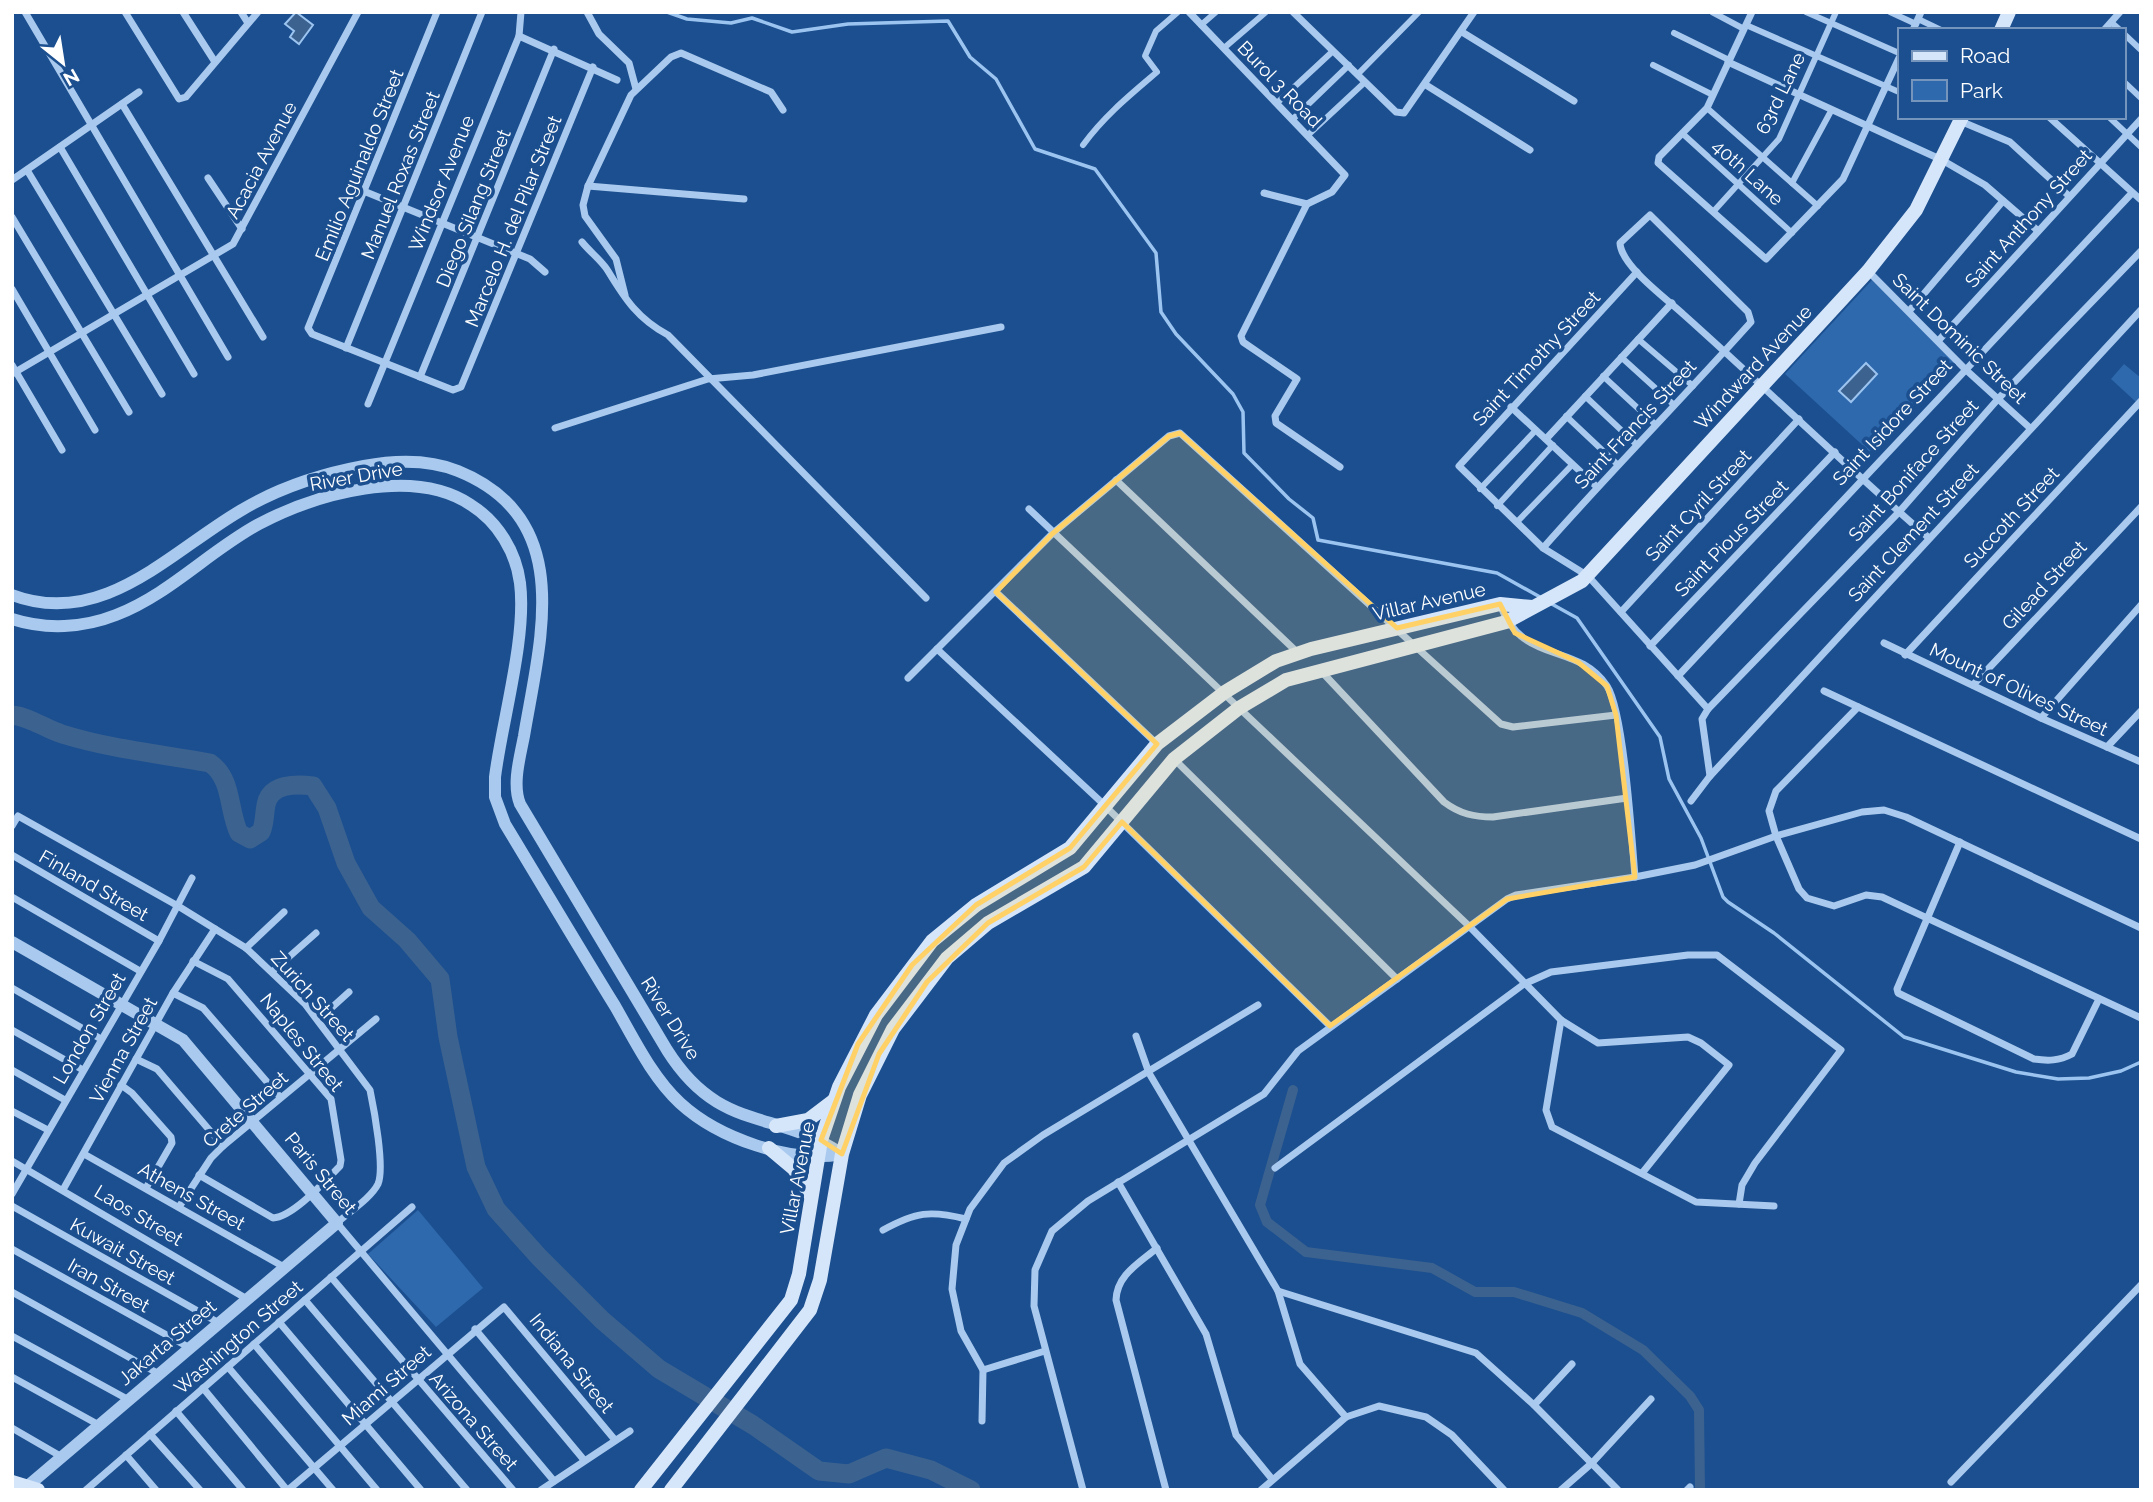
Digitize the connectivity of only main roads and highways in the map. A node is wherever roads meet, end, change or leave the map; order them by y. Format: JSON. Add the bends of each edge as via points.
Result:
{"nodes":[{"id":1,"x":2009,"y":12,"type":"edge"},
{"id":2,"x":2002,"y":28,"type":"edge"},
{"id":3,"x":1961,"y":119,"type":"edge"},
{"id":4,"x":1532,"y":607,"type":"junction"},
{"id":5,"x":834,"y":1101,"type":"junction"},
{"id":6,"x":776,"y":1126,"type":"road end"},
{"id":7,"x":769,"y":1148,"type":"road end"},
{"id":8,"x":811,"y":1196,"type":"junction"},
{"id":9,"x":12,"y":1482,"type":"edge"},
{"id":10,"x":30,"y":1488,"type":"edge"},
{"id":11,"x":641,"y":1490,"type":"edge"},
{"id":12,"x":671,"y":1490,"type":"edge"}],
"edges":[{"from":1,"to":2,"type":"main road"},
{"from":3,"to":4,"type":"main road","name":"Windward Avenue","via":[[1916,210],[1868,271],[1585,579]]},
{"from":4,"to":5,"type":"main road","name":"Villar Avenue","via":[[1500,604],[1297,652],[1225,692],[1157,744],[1070,848],[976,905],[932,942],[858,1044]]},
{"from":4,"to":12,"type":"main road","name":"Villar Avenue","via":[[1506,622],[1286,680],[1239,708],[1174,759],[1084,867],[988,923],[957,949],[927,982],[878,1054],[860,1095],[842,1154],[815,1299],[805,1319]]},
{"from":5,"to":6,"type":"main road","via":[[808,1120]]},
{"from":5,"to":8,"type":"main road","name":"Villar Avenue"},
{"from":7,"to":8,"type":"main road","via":[[794,1169]]},
{"from":8,"to":11,"type":"main road","name":"Villar Avenue","via":[[795,1291],[786,1308]]},
{"from":9,"to":10,"type":"main road"}]}
